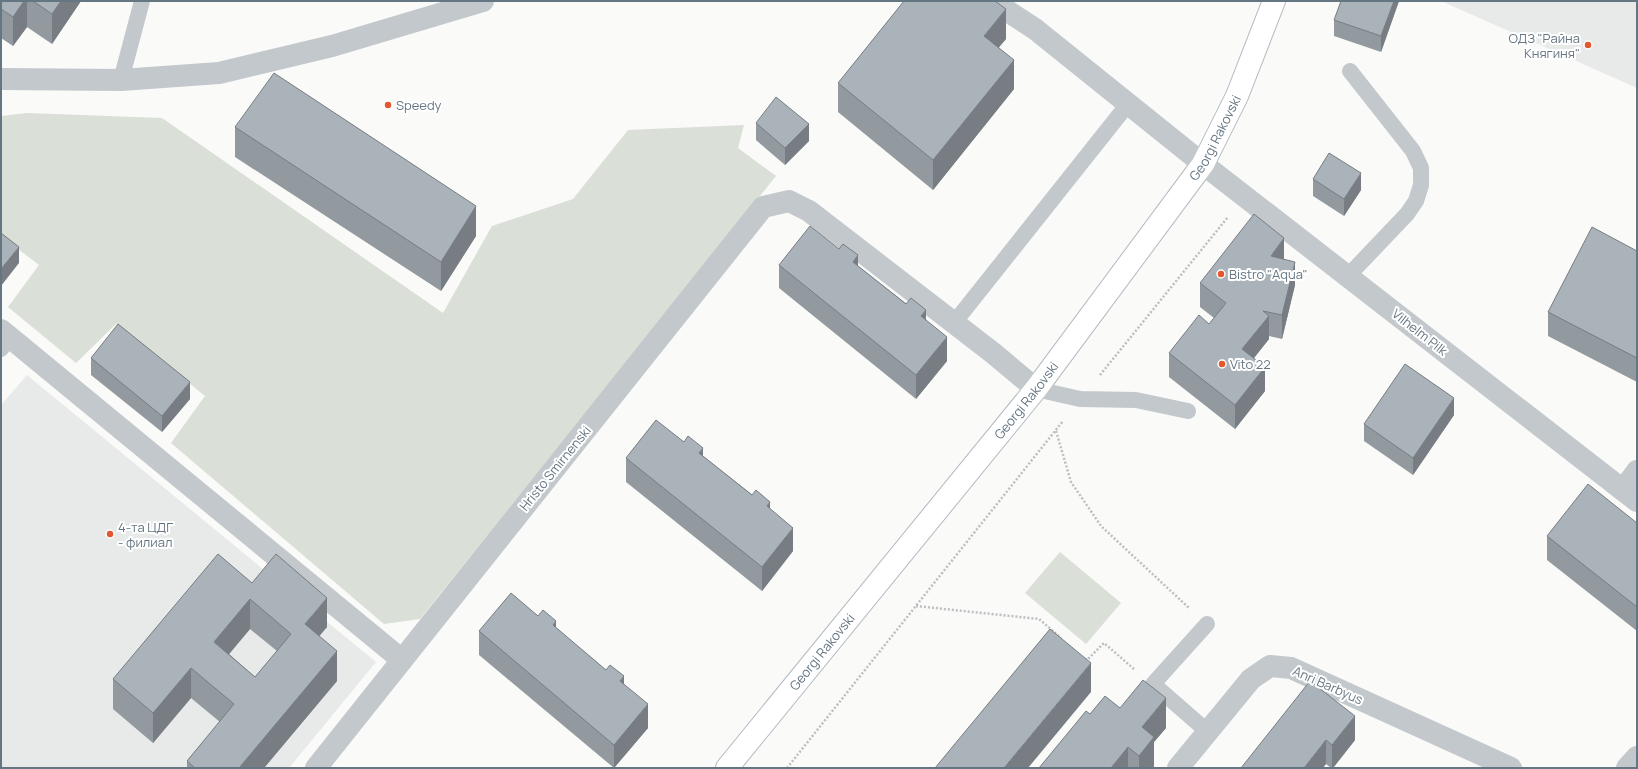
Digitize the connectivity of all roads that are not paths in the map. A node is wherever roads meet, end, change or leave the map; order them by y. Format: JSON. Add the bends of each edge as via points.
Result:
{"nodes":[{"id":1,"x":142,"y":1,"type":"edge"},
{"id":2,"x":483,"y":1,"type":"edge"},
{"id":3,"x":992,"y":1,"type":"edge"},
{"id":4,"x":1274,"y":1,"type":"edge"},
{"id":5,"x":1350,"y":71,"type":"dead end"},
{"id":6,"x":1,"y":79,"type":"edge"},
{"id":7,"x":121,"y":80,"type":"junction"},
{"id":8,"x":1128,"y":104,"type":"junction"},
{"id":9,"x":1203,"y":164,"type":"junction"},
{"id":10,"x":1348,"y":276,"type":"junction"},
{"id":11,"x":954,"y":323,"type":"junction"},
{"id":12,"x":4,"y":339,"type":"edge"},
{"id":13,"x":1036,"y":389,"type":"junction"},
{"id":14,"x":1188,"y":411,"type":"dead end"},
{"id":15,"x":1637,"y":471,"type":"edge"},
{"id":16,"x":1630,"y":495,"type":"edge"},
{"id":17,"x":1207,"y":624,"type":"road end"},
{"id":18,"x":402,"y":660,"type":"junction"},
{"id":19,"x":1208,"y":732,"type":"junction"},
{"id":20,"x":1637,"y":757,"type":"edge"},
{"id":21,"x":316,"y":768,"type":"edge"},
{"id":22,"x":727,"y":768,"type":"edge"},
{"id":23,"x":1178,"y":768,"type":"edge"},
{"id":24,"x":1511,"y":768,"type":"edge"},
{"id":25,"x":1627,"y":768,"type":"edge"}],
"edges":[{"from":1,"to":7,"type":"lane"},
{"from":2,"to":7,"type":"street","via":[[332,46],[219,73]]},
{"from":3,"to":8,"type":"street","name":"Vilhelm Pilk","via":[[1035,29]]},
{"from":4,"to":9,"type":"street","name":"Georgi Rakovski","via":[[1237,96]]},
{"from":5,"to":10,"type":"lane","via":[[1413,151],[1421,168],[1421,185],[1416,201],[1407,214]]},
{"from":6,"to":7,"type":"street"},
{"from":8,"to":9,"type":"street","name":"Vilhelm Pilk"},
{"from":8,"to":11,"type":"lane"},
{"from":9,"to":10,"type":"street","name":"Vilhelm Pilk"},
{"from":9,"to":13,"type":"street","name":"Georgi Rakovski"},
{"from":10,"to":16,"type":"street","name":"Vilhelm Pilk"},
{"from":11,"to":13,"type":"street","name":"Hristo Smirnenski"},
{"from":11,"to":18,"type":"street","name":"Hristo Smirnenski","via":[[809,211],[788,201],[763,207]]},
{"from":12,"to":18,"type":"street"},
{"from":13,"to":14,"type":"lane","via":[[1080,399],[1136,400]]},
{"from":13,"to":22,"type":"street","name":"Georgi Rakovski"},
{"from":15,"to":16,"type":"street"},
{"from":17,"to":19,"type":"lane","via":[[1153,684]]},
{"from":18,"to":21,"type":"street","name":"Hristo Smirnenski"},
{"from":19,"to":23,"type":"street","name":"Anri Barbyus"},
{"from":19,"to":24,"type":"street","name":"Anri Barbyus","via":[[1251,679],[1270,666],[1291,668]]},
{"from":20,"to":25,"type":"street"}]}
